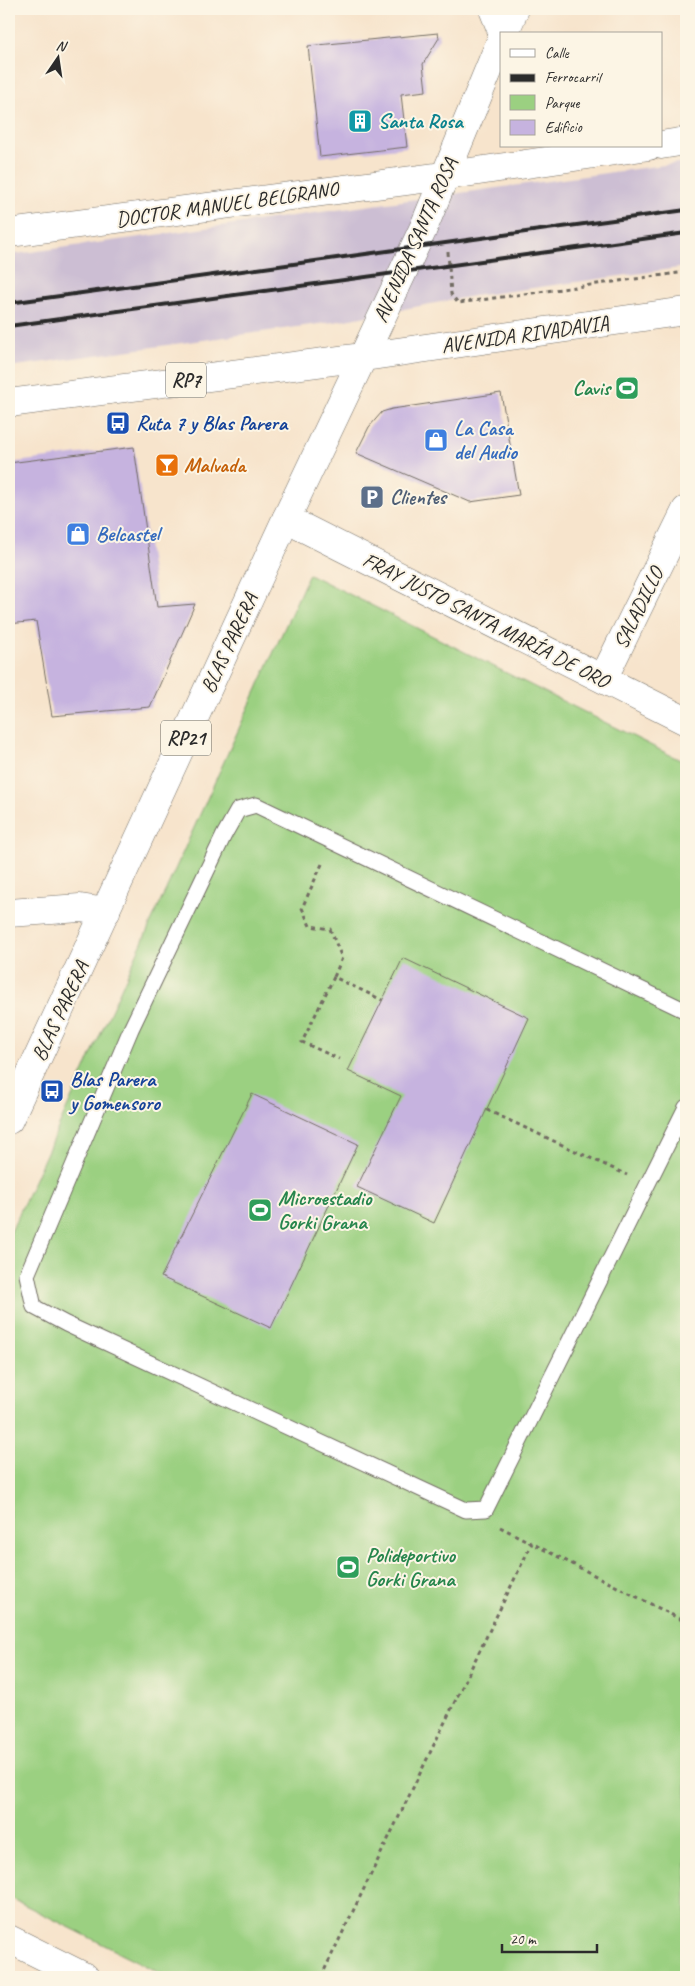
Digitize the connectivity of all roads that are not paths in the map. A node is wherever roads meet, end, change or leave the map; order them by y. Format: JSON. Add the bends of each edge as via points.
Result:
{"nodes":[{"id":1,"x":492,"y":9,"type":"edge"},
{"id":2,"x":516,"y":9,"type":"edge"},
{"id":3,"x":502,"y":32,"type":"edge"},
{"id":4,"x":504,"y":32,"type":"edge"},
{"id":5,"x":500,"y":42,"type":"edge"},
{"id":6,"x":686,"y":141,"type":"edge"},
{"id":7,"x":662,"y":144,"type":"edge"},
{"id":8,"x":635,"y":148,"type":"edge"},
{"id":9,"x":444,"y":176,"type":"junction"},
{"id":10,"x":9,"y":233,"type":"edge"},
{"id":11,"x":686,"y":311,"type":"edge"},
{"id":12,"x":363,"y":357,"type":"junction"},
{"id":13,"x":9,"y":403,"type":"edge"},
{"id":14,"x":686,"y":510,"type":"edge"},
{"id":15,"x":286,"y":519,"type":"junction"},
{"id":16,"x":603,"y":680,"type":"junction"},
{"id":17,"x":686,"y":721,"type":"edge"},
{"id":18,"x":106,"y":912,"type":"junction"},
{"id":19,"x":9,"y":913,"type":"edge"},
{"id":20,"x":686,"y":1011,"type":"edge"},
{"id":21,"x":686,"y":1107,"type":"edge"},
{"id":22,"x":9,"y":1120,"type":"edge"},
{"id":23,"x":9,"y":1939,"type":"edge"},
{"id":24,"x":85,"y":1977,"type":"edge"}],
"edges":[{"from":1,"to":3,"type":"street"},
{"from":2,"to":4,"type":"street"},
{"from":5,"to":9,"type":"street","name":"AVENIDA SANTA ROSA"},
{"from":6,"to":7,"type":"street"},
{"from":8,"to":9,"type":"street"},
{"from":9,"to":10,"type":"street","name":"DOCTOR MANUEL BELGRANO"},
{"from":9,"to":12,"type":"street","name":"AVENIDA SANTA ROSA"},
{"from":11,"to":12,"type":"street","name":"AVENIDA RIVADAVIA","number":"RP7"},
{"from":12,"to":13,"type":"street","number":"RP7"},
{"from":12,"to":15,"type":"street","name":"BLAS PARERA","number":"RP21"},
{"from":14,"to":16,"type":"street","name":"SALADILLO"},
{"from":15,"to":16,"type":"street","name":"FRAY JUSTO SANTA MARÍA DE ORO"},
{"from":15,"to":18,"type":"street","name":"BLAS PARERA","number":"RP21"},
{"from":16,"to":17,"type":"street","name":"FRAY JUSTO SANTA MARÍA DE ORO"},
{"from":18,"to":19,"type":"street","via":[[80,908]]},
{"from":18,"to":22,"type":"street","name":"BLAS PARERA","number":"RP21"},
{"from":20,"to":21,"type":"lane","via":[[256,805],[238,810],[131,1029],[26,1275],[34,1307],[466,1510],[486,1510]]},
{"from":23,"to":24,"type":"street"}]}
